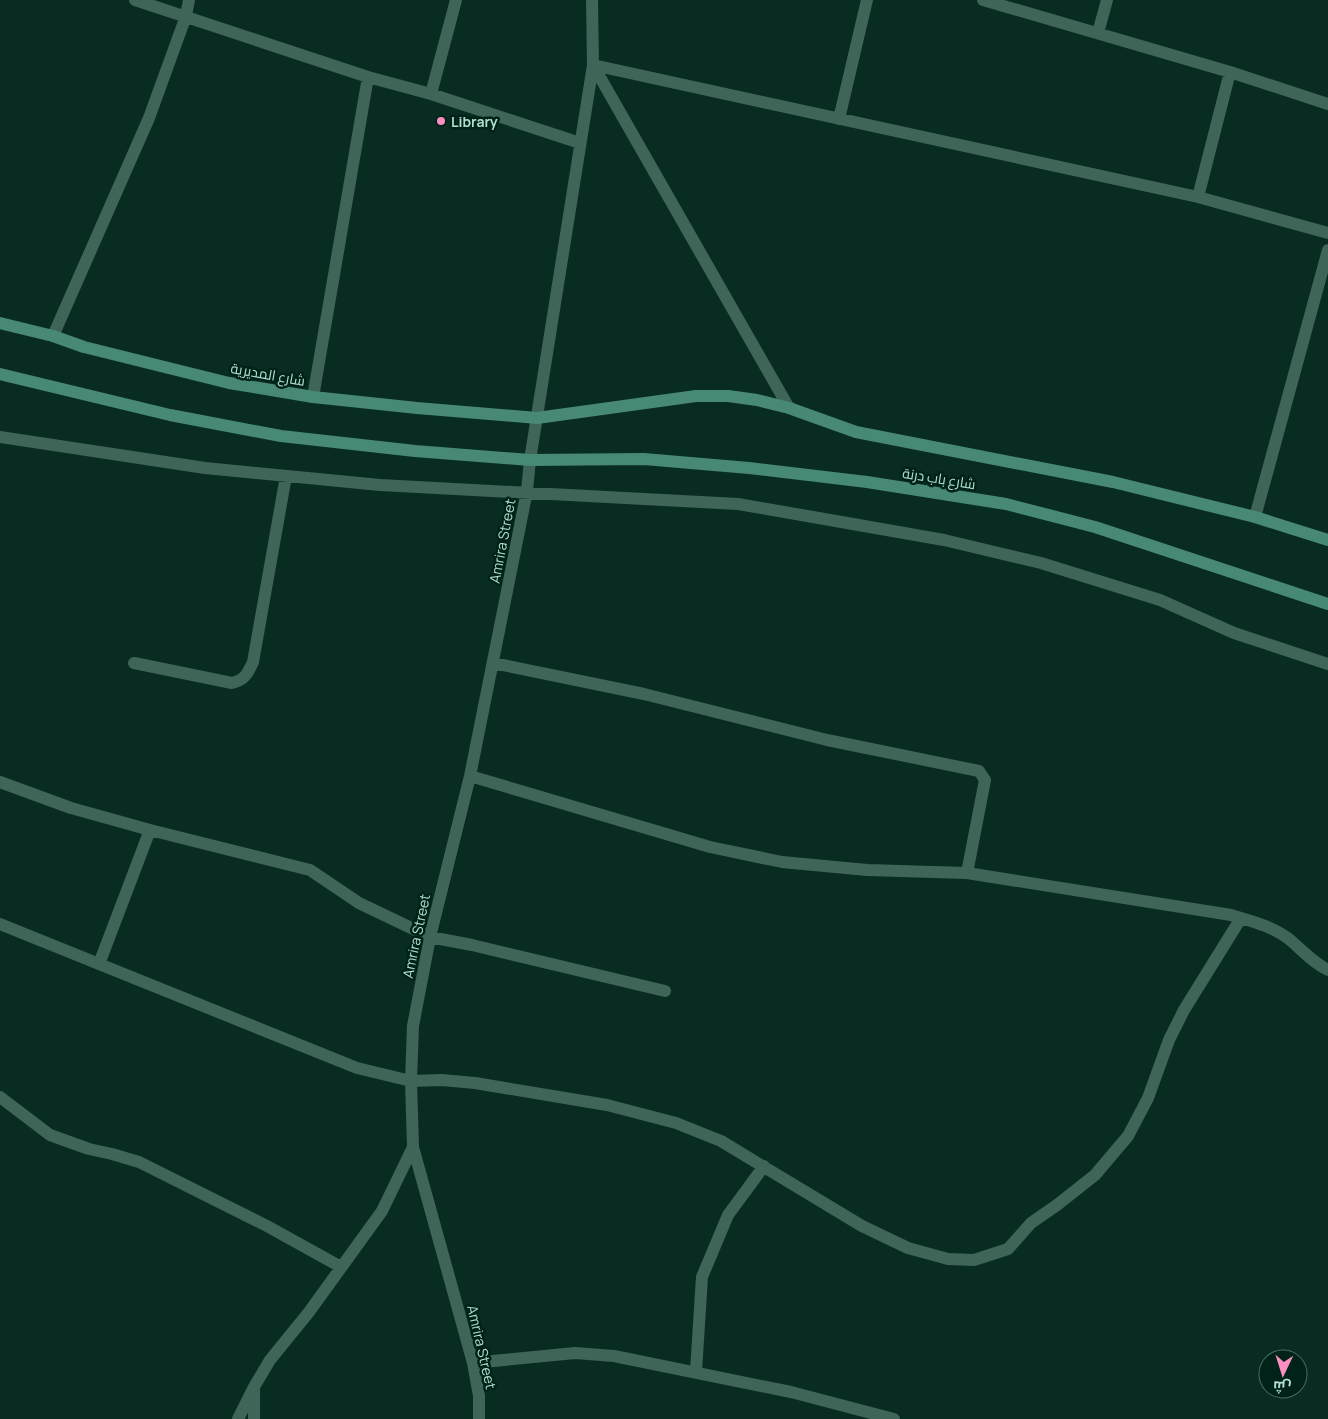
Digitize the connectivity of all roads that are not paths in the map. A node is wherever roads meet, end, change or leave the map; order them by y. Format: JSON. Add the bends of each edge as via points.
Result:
{"nodes":[{"id":1,"x":135,"y":0,"type":"edge"},
{"id":2,"x":190,"y":0,"type":"edge"},
{"id":3,"x":456,"y":0,"type":"edge"},
{"id":4,"x":592,"y":0,"type":"edge"},
{"id":5,"x":867,"y":0,"type":"edge"},
{"id":6,"x":983,"y":0,"type":"edge"},
{"id":7,"x":1107,"y":0,"type":"edge"},
{"id":8,"x":186,"y":16,"type":"junction"},
{"id":9,"x":1098,"y":33,"type":"junction"},
{"id":10,"x":593,"y":65,"type":"junction"},
{"id":11,"x":1230,"y":72,"type":"junction"},
{"id":12,"x":368,"y":77,"type":"junction"},
{"id":13,"x":432,"y":94,"type":"junction"},
{"id":14,"x":1328,"y":104,"type":"edge"},
{"id":15,"x":839,"y":119,"type":"junction"},
{"id":16,"x":580,"y":143,"type":"junction"},
{"id":17,"x":1198,"y":197,"type":"junction"},
{"id":18,"x":1328,"y":233,"type":"edge"},
{"id":19,"x":1328,"y":250,"type":"edge"},
{"id":20,"x":0,"y":323,"type":"edge"},
{"id":21,"x":53,"y":336,"type":"junction"},
{"id":22,"x":0,"y":374,"type":"edge"},
{"id":23,"x":313,"y":397,"type":"junction"},
{"id":24,"x":789,"y":408,"type":"junction"},
{"id":25,"x":537,"y":418,"type":"junction"},
{"id":26,"x":0,"y":437,"type":"edge"},
{"id":27,"x":530,"y":460,"type":"junction"},
{"id":28,"x":286,"y":476,"type":"junction"},
{"id":29,"x":527,"y":491,"type":"junction"},
{"id":30,"x":1255,"y":517,"type":"junction"},
{"id":31,"x":1328,"y":540,"type":"edge"},
{"id":32,"x":1328,"y":604,"type":"edge"},
{"id":33,"x":134,"y":663,"type":"dead end"},
{"id":34,"x":493,"y":663,"type":"junction"},
{"id":35,"x":1328,"y":664,"type":"edge"},
{"id":36,"x":470,"y":776,"type":"junction"},
{"id":37,"x":0,"y":782,"type":"edge"},
{"id":38,"x":150,"y":830,"type":"junction"},
{"id":39,"x":967,"y":873,"type":"junction"},
{"id":40,"x":1241,"y":918,"type":"junction"},
{"id":41,"x":0,"y":924,"type":"edge"},
{"id":42,"x":430,"y":937,"type":"junction"},
{"id":43,"x":99,"y":964,"type":"junction"},
{"id":44,"x":1328,"y":970,"type":"edge"},
{"id":45,"x":665,"y":991,"type":"dead end"},
{"id":46,"x":411,"y":1082,"type":"junction"},
{"id":47,"x":0,"y":1097,"type":"edge"},
{"id":48,"x":413,"y":1147,"type":"junction"},
{"id":49,"x":764,"y":1166,"type":"junction"},
{"id":50,"x":341,"y":1267,"type":"junction"},
{"id":51,"x":473,"y":1363,"type":"junction"},
{"id":52,"x":696,"y":1371,"type":"junction"},
{"id":53,"x":254,"y":1387,"type":"junction"},
{"id":54,"x":238,"y":1419,"type":"edge"},
{"id":55,"x":254,"y":1419,"type":"edge"},
{"id":56,"x":479,"y":1419,"type":"edge"},
{"id":57,"x":893,"y":1419,"type":"edge"}],
"edges":[{"from":1,"to":8,"type":"street"},
{"from":2,"to":8,"type":"street"},
{"from":3,"to":13,"type":"street"},
{"from":4,"to":10,"type":"street","name":"Amrira Street"},
{"from":5,"to":15,"type":"street"},
{"from":6,"to":9,"type":"street"},
{"from":7,"to":9,"type":"street"},
{"from":8,"to":12,"type":"street"},
{"from":8,"to":21,"type":"street","via":[[148,118]]},
{"from":9,"to":11,"type":"street"},
{"from":10,"to":15,"type":"street"},
{"from":10,"to":16,"type":"street","name":"Amrira Street"},
{"from":10,"to":24,"type":"street"},
{"from":11,"to":14,"type":"street"},
{"from":11,"to":17,"type":"street"},
{"from":12,"to":13,"type":"street"},
{"from":12,"to":23,"type":"street"},
{"from":13,"to":16,"type":"street"},
{"from":15,"to":17,"type":"street"},
{"from":16,"to":25,"type":"street","name":"Amrira Street"},
{"from":17,"to":18,"type":"street"},
{"from":19,"to":30,"type":"street"},
{"from":20,"to":21,"type":"main road","name":"شارع المديرية"},
{"from":21,"to":23,"type":"main road","name":"شارع المديرية","via":[[184,372]]},
{"from":22,"to":27,"type":"main road","via":[[170,415],[281,436]]},
{"from":23,"to":25,"type":"main road","name":"شارع المديرية"},
{"from":24,"to":25,"type":"main road","name":"شارع باب درنة","via":[[728,396],[696,396]]},
{"from":24,"to":30,"type":"main road","name":"شارع باب درنة","via":[[856,432],[1113,482]]},
{"from":25,"to":27,"type":"street","name":"Amrira Street"},
{"from":26,"to":28,"type":"street"},
{"from":27,"to":29,"type":"street","name":"Amrira Street"},
{"from":27,"to":32,"type":"main road","name":"شارع باب درنة","via":[[644,459],[749,468],[867,482],[1006,504],[1095,527]]},
{"from":28,"to":29,"type":"street","via":[[380,485]]},
{"from":28,"to":33,"type":"street","via":[[253,662],[247,675],[232,683]]},
{"from":29,"to":34,"type":"street","name":"Amrira Street"},
{"from":29,"to":35,"type":"street","via":[[738,504],[944,540],[1041,563],[1160,600],[1234,633]]},
{"from":30,"to":31,"type":"main road","name":"شارع باب درنة"},
{"from":34,"to":36,"type":"street","name":"Amrira Street"},
{"from":34,"to":39,"type":"street","via":[[644,694],[827,740],[980,771],[985,780]]},
{"from":36,"to":39,"type":"street","via":[[710,847],[764,858],[867,870]]},
{"from":36,"to":42,"type":"street","name":"Amrira Street"},
{"from":37,"to":38,"type":"street","via":[[71,808]]},
{"from":38,"to":42,"type":"street","via":[[310,870],[359,903]]},
{"from":38,"to":43,"type":"street"},
{"from":39,"to":40,"type":"street"},
{"from":40,"to":44,"type":"street","via":[[1263,924],[1288,938],[1314,963]]},
{"from":40,"to":49,"type":"street","via":[[1184,1010],[1169,1040],[1148,1098],[1128,1136],[1095,1174],[1031,1223],[1008,1249],[974,1260],[948,1259],[908,1248],[862,1226]]},
{"from":41,"to":43,"type":"street"},
{"from":42,"to":45,"type":"street"},
{"from":42,"to":46,"type":"street","name":"Amrira Street","via":[[413,1026]]},
{"from":43,"to":46,"type":"street","via":[[357,1068]]},
{"from":46,"to":48,"type":"street","name":"Amrira Street"},
{"from":46,"to":49,"type":"street","via":[[475,1083],[607,1105],[676,1123],[721,1141]]},
{"from":47,"to":50,"type":"street","via":[[50,1134],[89,1150],[139,1162]]},
{"from":48,"to":50,"type":"street","via":[[382,1211]]},
{"from":48,"to":51,"type":"street","name":"Amrira Street"},
{"from":49,"to":52,"type":"street","via":[[728,1215],[702,1277]]},
{"from":50,"to":53,"type":"street","via":[[270,1360]]},
{"from":51,"to":52,"type":"street","via":[[575,1353],[614,1356]]},
{"from":51,"to":56,"type":"street","name":"Amrira Street"},
{"from":52,"to":57,"type":"street"},
{"from":53,"to":54,"type":"street"},
{"from":53,"to":55,"type":"street"}]}
